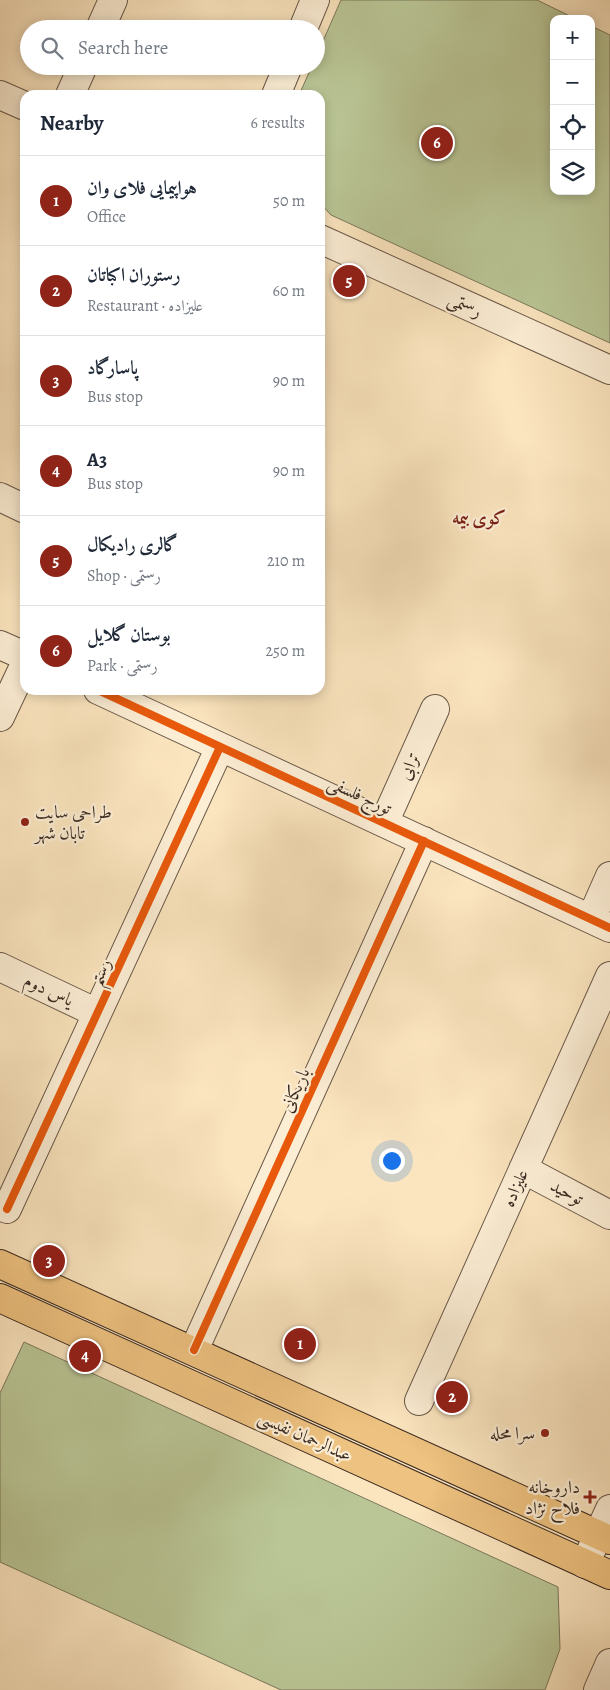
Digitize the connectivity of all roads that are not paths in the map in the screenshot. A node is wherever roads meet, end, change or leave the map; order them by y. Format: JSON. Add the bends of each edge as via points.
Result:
{"nodes":[{"id":1,"x":113,"y":0,"type":"edge"},
{"id":2,"x":315,"y":0,"type":"edge"},
{"id":3,"x":104,"y":20,"type":"edge"},
{"id":4,"x":307,"y":20,"type":"edge"},
{"id":5,"x":79,"y":75,"type":"edge"},
{"id":6,"x":284,"y":75,"type":"edge"},
{"id":7,"x":72,"y":90,"type":"edge"},
{"id":8,"x":278,"y":90,"type":"edge"},
{"id":9,"x":0,"y":95,"type":"edge"},
{"id":10,"x":20,"y":104,"type":"edge"},
{"id":11,"x":325,"y":242,"type":"edge"},
{"id":12,"x":610,"y":370,"type":"edge"},
{"id":13,"x":0,"y":496,"type":"edge"},
{"id":14,"x":20,"y":506,"type":"edge"},
{"id":15,"x":0,"y":645,"type":"edge"},
{"id":16,"x":20,"y":654,"type":"edge"},
{"id":17,"x":20,"y":675,"type":"edge"},
{"id":18,"x":109,"y":695,"type":"edge"},
{"id":19,"x":435,"y":709,"type":"dead end"},
{"id":20,"x":0,"y":717,"type":"edge"},
{"id":21,"x":220,"y":747,"type":"junction"},
{"id":22,"x":384,"y":823,"type":"junction"},
{"id":23,"x":424,"y":841,"type":"junction"},
{"id":24,"x":610,"y":876,"type":"edge"},
{"id":25,"x":600,"y":923,"type":"edge"},
{"id":26,"x":0,"y":967,"type":"edge"},
{"id":27,"x":610,"y":976,"type":"edge"},
{"id":28,"x":98,"y":1013,"type":"junction"},
{"id":29,"x":523,"y":1169,"type":"junction"},
{"id":30,"x":7,"y":1209,"type":"dead end"},
{"id":31,"x":610,"y":1215,"type":"edge"},
{"id":32,"x":0,"y":1264,"type":"edge"},
{"id":33,"x":0,"y":1298,"type":"edge"},
{"id":34,"x":194,"y":1350,"type":"junction"},
{"id":35,"x":419,"y":1401,"type":"dead end"},
{"id":36,"x":610,"y":1509,"type":"edge"},
{"id":37,"x":604,"y":1537,"type":"edge"},
{"id":38,"x":585,"y":1564,"type":"junction"},
{"id":39,"x":610,"y":1575,"type":"edge"},
{"id":40,"x":610,"y":1663,"type":"edge"},
{"id":41,"x":598,"y":1690,"type":"edge"}],
"edges":[{"from":1,"to":3,"type":"street"},
{"from":2,"to":4,"type":"street"},
{"from":5,"to":7,"type":"street"},
{"from":6,"to":8,"type":"street"},
{"from":9,"to":10,"type":"street"},
{"from":11,"to":12,"type":"street","name":"رستمی"},
{"from":13,"to":14,"type":"street"},
{"from":15,"to":16,"type":"street"},
{"from":17,"to":20,"type":"street"},
{"from":18,"to":21,"type":"street","name":"تورج فلسفی"},
{"from":19,"to":22,"type":"street","name":"ترابی"},
{"from":21,"to":22,"type":"street","name":"تورج فلسفی"},
{"from":21,"to":28,"type":"street","name":"رستم"},
{"from":22,"to":23,"type":"street","name":"تورج فلسفی"},
{"from":23,"to":25,"type":"street","name":"تورج فلسفی"},
{"from":23,"to":34,"type":"street","name":"باریکانی"},
{"from":24,"to":25,"type":"street"},
{"from":26,"to":28,"type":"street","name":"یاس دوم"},
{"from":27,"to":29,"type":"street","name":"علیزاده"},
{"from":28,"to":30,"type":"street","name":"رستم"},
{"from":29,"to":31,"type":"street","name":"توحید"},
{"from":29,"to":35,"type":"street","name":"علیزاده"},
{"from":32,"to":34,"type":"main road","name":"عبدالرحمان نفیسی"},
{"from":33,"to":38,"type":"main road","name":"عبدالرحمان نفیسی"},
{"from":34,"to":37,"type":"main road","name":"عبدالرحمان نفیسی"},
{"from":36,"to":37,"type":"street"},
{"from":37,"to":38,"type":"street"},
{"from":38,"to":39,"type":"main road","name":"عبدالرحمان نفیسی"},
{"from":40,"to":41,"type":"street"}]}
